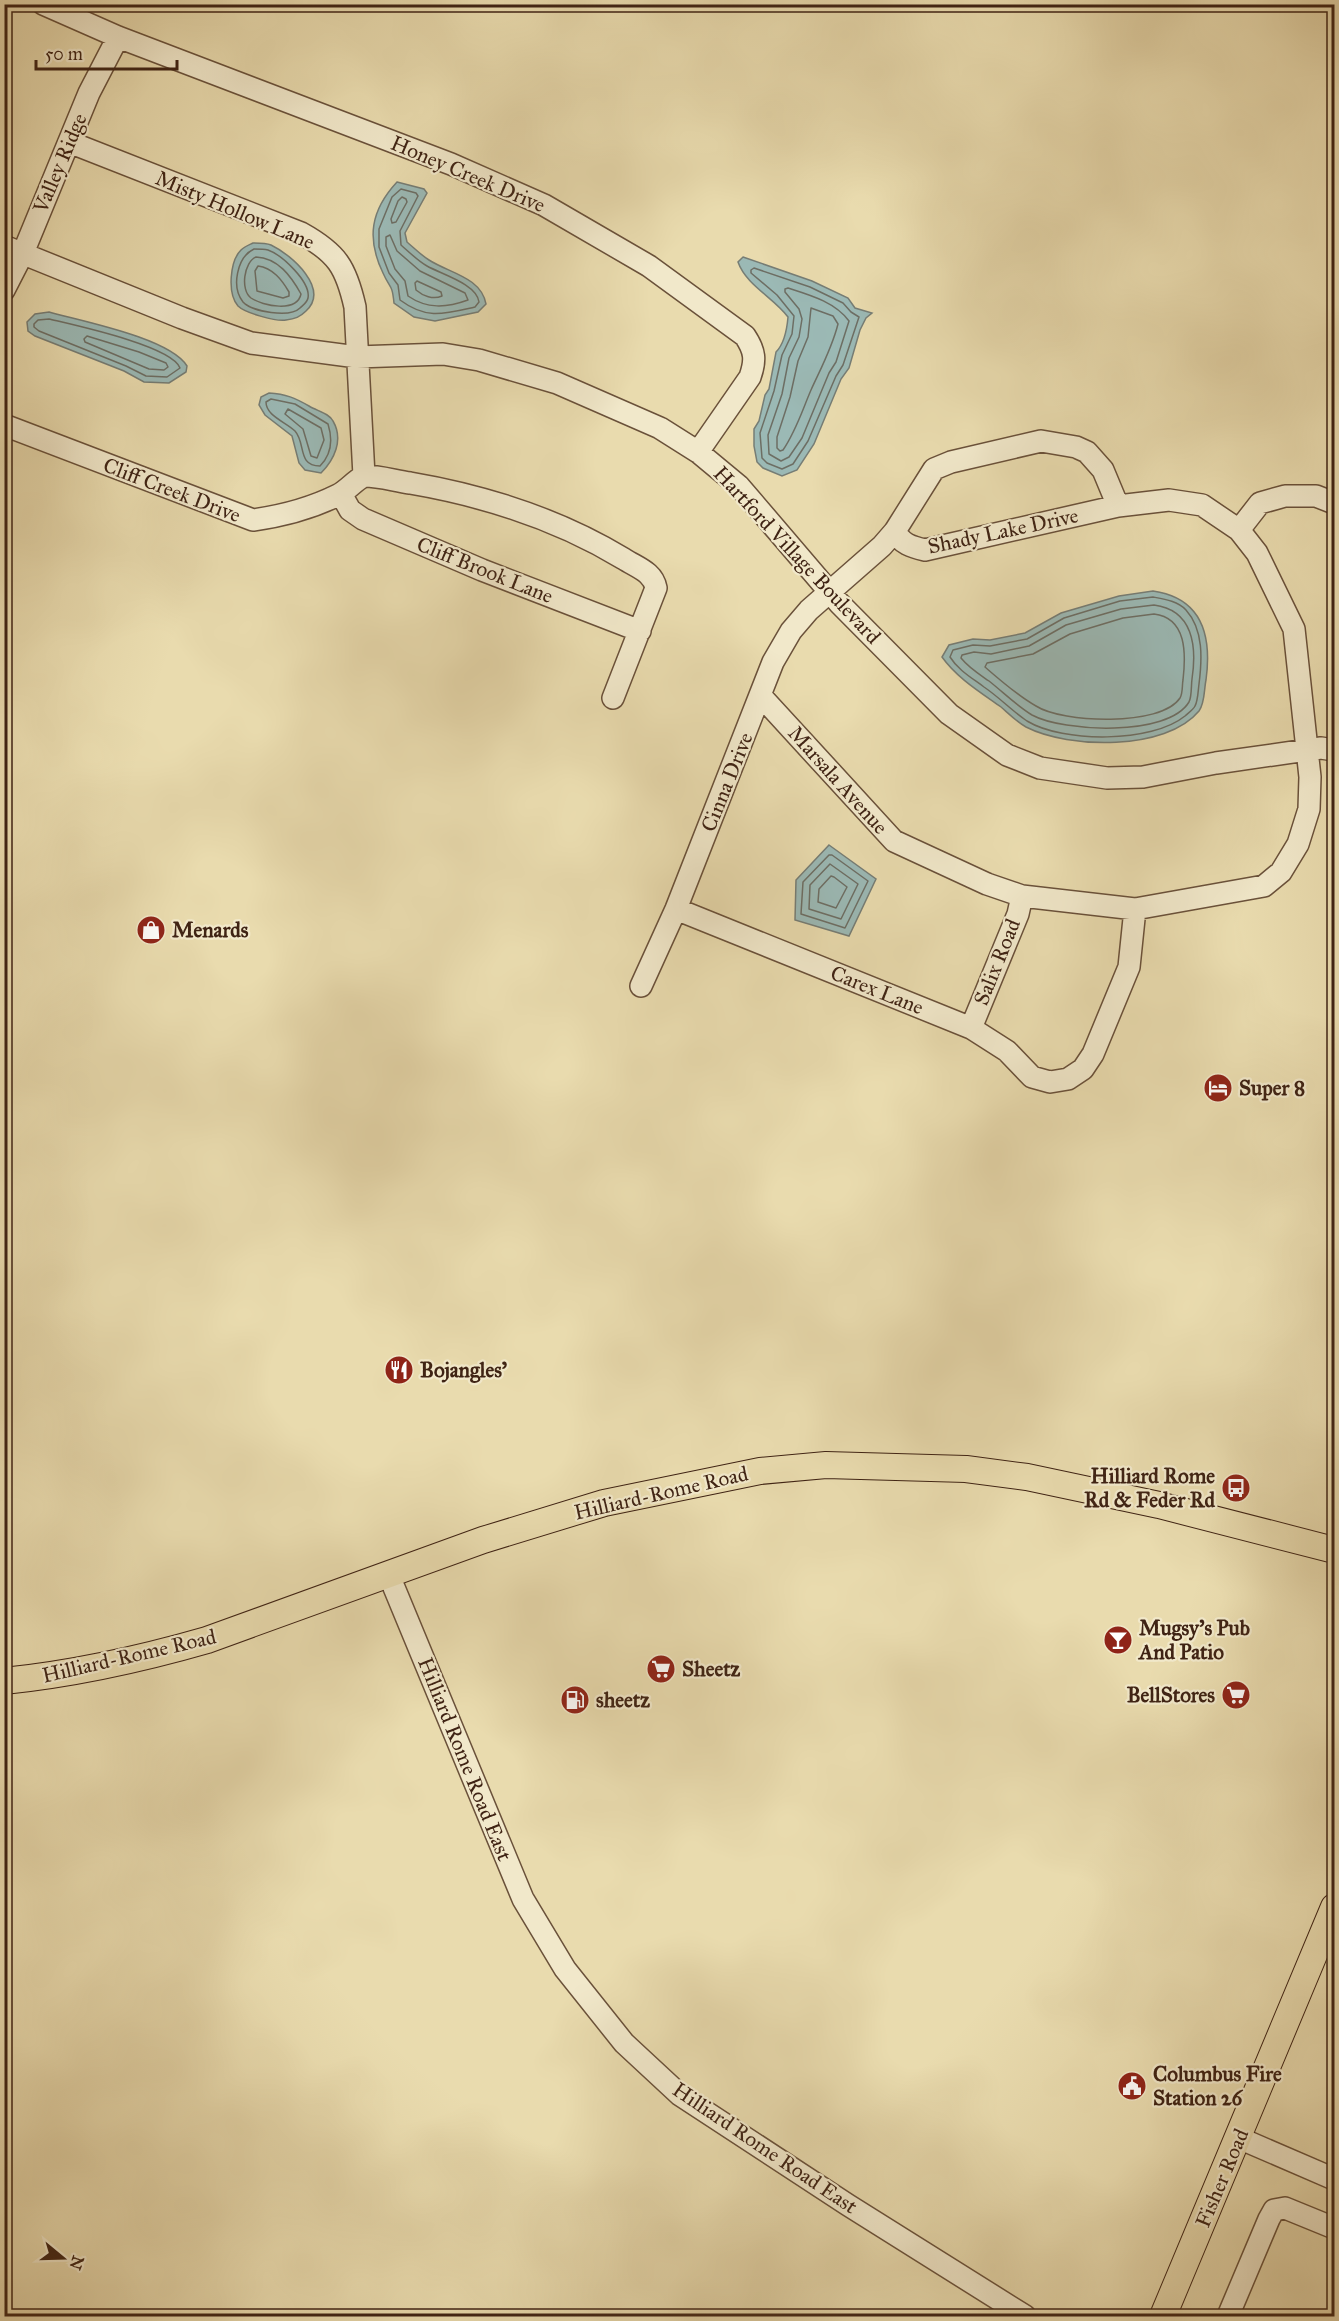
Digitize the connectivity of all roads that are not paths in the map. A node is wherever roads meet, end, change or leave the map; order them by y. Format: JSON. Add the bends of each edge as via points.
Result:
{"nodes":[{"id":1,"x":42,"y":4,"type":"edge"},
{"id":2,"x":118,"y":37,"type":"junction"},
{"id":3,"x":69,"y":142,"type":"junction"},
{"id":4,"x":14,"y":250,"type":"edge"},
{"id":5,"x":4,"y":290,"type":"edge"},
{"id":6,"x":357,"y":357,"type":"junction"},
{"id":7,"x":4,"y":425,"type":"edge"},
{"id":8,"x":698,"y":452,"type":"junction"},
{"id":9,"x":364,"y":476,"type":"junction"},
{"id":10,"x":341,"y":494,"type":"junction"},
{"id":11,"x":1335,"y":503,"type":"edge"},
{"id":12,"x":1118,"y":506,"type":"junction"},
{"id":13,"x":1239,"y":530,"type":"junction"},
{"id":14,"x":895,"y":531,"type":"junction"},
{"id":15,"x":830,"y":591,"type":"junction"},
{"id":16,"x":640,"y":631,"type":"junction"},
{"id":17,"x":761,"y":696,"type":"junction"},
{"id":18,"x":614,"y":698,"type":"dead end"},
{"id":19,"x":1306,"y":750,"type":"junction"},
{"id":20,"x":1335,"y":750,"type":"edge"},
{"id":21,"x":1022,"y":896,"type":"junction"},
{"id":22,"x":676,"y":909,"type":"junction"},
{"id":23,"x":1135,"y":909,"type":"junction"},
{"id":24,"x":640,"y":986,"type":"dead end"},
{"id":25,"x":971,"y":1028,"type":"junction"},
{"id":26,"x":1335,"y":1550,"type":"edge"},
{"id":27,"x":388,"y":1573,"type":"junction"},
{"id":28,"x":4,"y":1681,"type":"edge"},
{"id":29,"x":1335,"y":1906,"type":"edge"},
{"id":30,"x":1239,"y":2138,"type":"junction"},
{"id":31,"x":1335,"y":2179,"type":"edge"},
{"id":32,"x":1335,"y":2228,"type":"edge"},
{"id":33,"x":1025,"y":2316,"type":"edge"},
{"id":34,"x":1163,"y":2316,"type":"edge"},
{"id":35,"x":1228,"y":2316,"type":"edge"}],
"edges":[{"from":1,"to":2,"type":"street","name":"Honey Creek Drive"},
{"from":2,"to":3,"type":"street","name":"Valley Ridge"},
{"from":2,"to":8,"type":"street","name":"Honey Creek Drive","via":[[451,164],[544,205],[649,266],[746,336],[753,348],[755,363],[750,377]]},
{"from":3,"to":4,"type":"street","name":"Valley Ridge"},
{"from":3,"to":6,"type":"street","name":"Misty Hollow Lane","via":[[301,233],[320,244],[337,260],[349,280],[355,307]]},
{"from":4,"to":5,"type":"street","name":"Valley Ridge"},
{"from":4,"to":6,"type":"street","name":"Hartford Village Boulevard","via":[[251,343]]},
{"from":6,"to":8,"type":"street","name":"Hartford Village Boulevard","via":[[443,354],[479,360],[557,383],[660,428]]},
{"from":6,"to":9,"type":"street","name":"Misty Hollow Lane"},
{"from":7,"to":10,"type":"street","name":"Cliff Creek Drive","via":[[253,520],[282,516]]},
{"from":8,"to":15,"type":"street","name":"Hartford Village Boulevard","via":[[739,486]]},
{"from":9,"to":10,"type":"street","name":"Cliff Creek Drive"},
{"from":9,"to":16,"type":"street","via":[[472,495],[538,515],[611,551],[654,580],[656,588]]},
{"from":10,"to":16,"type":"street","name":"Cliff Brook Lane","via":[[350,510],[363,519]]},
{"from":11,"to":13,"type":"street","via":[[1316,496],[1285,496],[1260,503]]},
{"from":12,"to":13,"type":"street","name":"Shady Lake Drive","via":[[1168,500],[1202,505]]},
{"from":12,"to":14,"type":"street","name":"Shady Lake Drive","via":[[925,550],[899,540]]},
{"from":12,"to":14,"type":"street","name":"Shady Lake Drive","via":[[1103,470],[1086,452],[1041,441],[934,469]]},
{"from":13,"to":19,"type":"street","name":"Shady Lake Drive","via":[[1257,553],[1294,629]]},
{"from":14,"to":15,"type":"street","name":"Shady Lake Drive"},
{"from":15,"to":17,"type":"street","name":"Cinna Drive","via":[[791,631],[773,662]]},
{"from":15,"to":19,"type":"street","name":"Hartford Village Boulevard","via":[[949,714],[1007,755],[1040,768],[1107,778],[1143,777]]},
{"from":16,"to":18,"type":"street"},
{"from":17,"to":21,"type":"street","name":"Marsala Avenue","via":[[894,841]]},
{"from":17,"to":22,"type":"street","name":"Cinna Drive"},
{"from":19,"to":20,"type":"street","name":"Hartford Village Boulevard"},
{"from":19,"to":23,"type":"street","name":"Marsala Avenue","via":[[1309,809],[1298,844],[1281,872],[1264,886]]},
{"from":21,"to":23,"type":"street","name":"Marsala Avenue"},
{"from":21,"to":25,"type":"street","name":"Salix Road"},
{"from":22,"to":24,"type":"street","name":"Cinna Drive"},
{"from":22,"to":25,"type":"street","name":"Carex Lane"},
{"from":23,"to":25,"type":"street","name":"Carex Lane","via":[[1129,967],[1083,1069],[1068,1079],[1050,1082],[1032,1077],[1007,1051]]},
{"from":26,"to":27,"type":"main road","name":"Hilliard-Rome Road","via":[[1159,1505],[1017,1476],[966,1469],[826,1465],[760,1471],[604,1503]]},
{"from":27,"to":28,"type":"main road","name":"Hilliard-Rome Road","via":[[184,1646],[45,1677]]},
{"from":27,"to":33,"type":"street","name":"Hilliard Rome Road East","via":[[523,1899],[565,1969],[624,2043],[680,2095]]},
{"from":29,"to":30,"type":"main road","name":"Fisher Road"},
{"from":30,"to":31,"type":"street"},
{"from":30,"to":34,"type":"main road","name":"Fisher Road"},
{"from":32,"to":35,"type":"street","via":[[1285,2208],[1275,2210]]}]}
